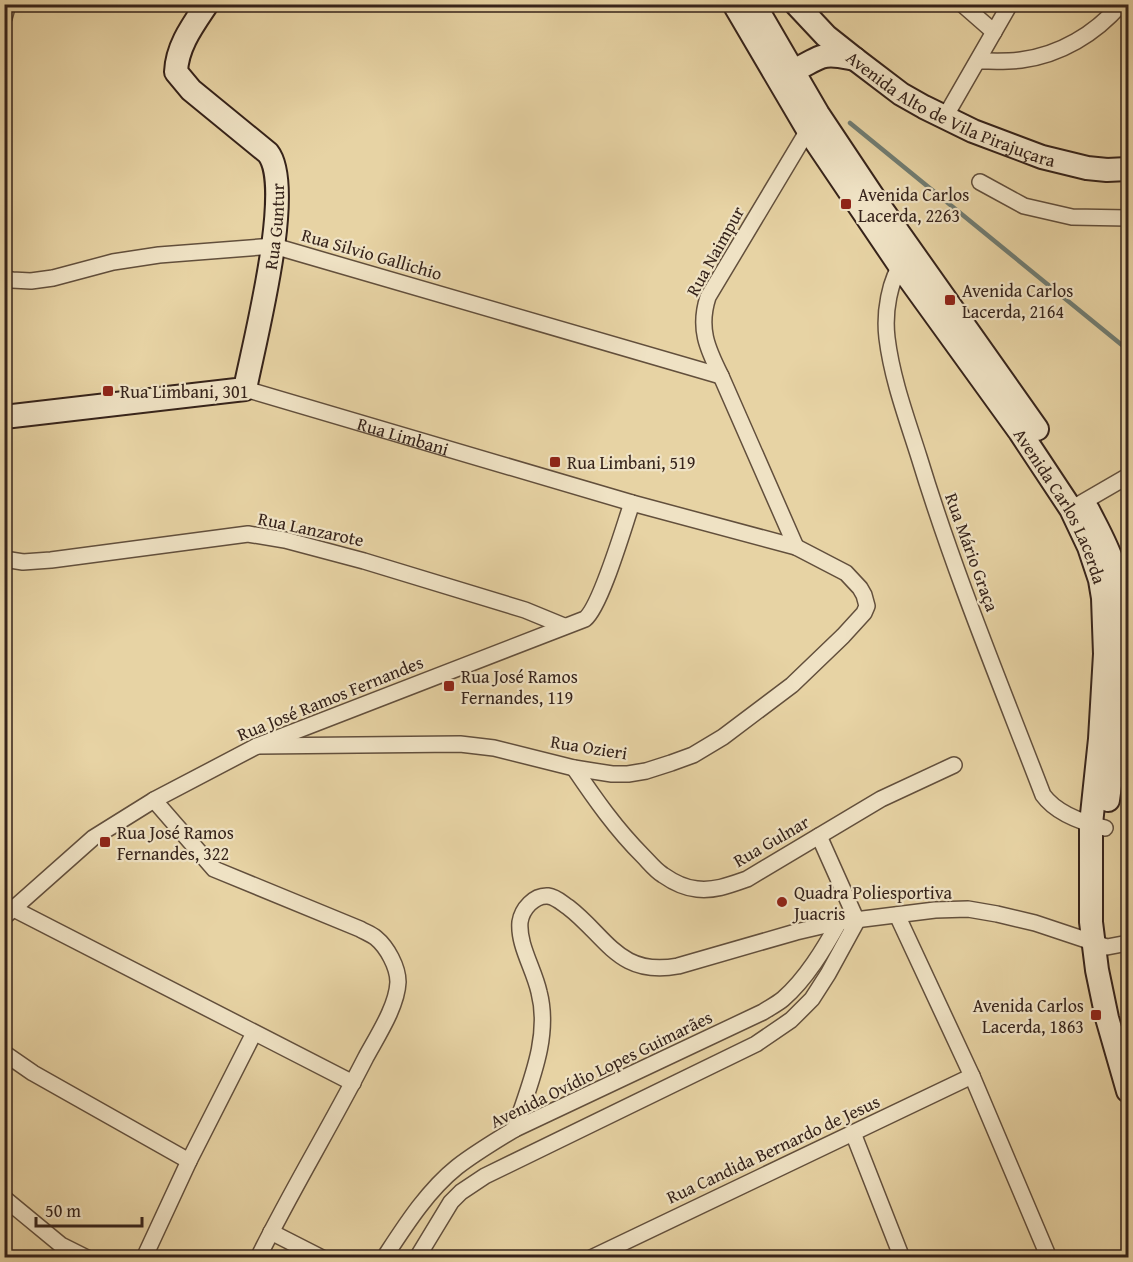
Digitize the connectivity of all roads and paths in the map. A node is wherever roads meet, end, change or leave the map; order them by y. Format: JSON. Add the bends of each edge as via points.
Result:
{"nodes":[{"id":1,"x":8,"y":4,"type":"edge"},
{"id":2,"x":207,"y":4,"type":"edge"},
{"id":3,"x":735,"y":4,"type":"edge"},
{"id":4,"x":754,"y":4,"type":"edge"},
{"id":5,"x":796,"y":4,"type":"edge"},
{"id":6,"x":962,"y":4,"type":"edge"},
{"id":7,"x":1010,"y":4,"type":"edge"},
{"id":8,"x":1121,"y":4,"type":"edge"},
{"id":9,"x":4,"y":18,"type":"edge"},
{"id":10,"x":823,"y":32,"type":"junction"},
{"id":11,"x":994,"y":32,"type":"junction"},
{"id":12,"x":855,"y":59,"type":"junction"},
{"id":13,"x":978,"y":61,"type":"junction"},
{"id":14,"x":770,"y":66,"type":"junction"},
{"id":15,"x":800,"y":68,"type":"junction"},
{"id":16,"x":945,"y":117,"type":"junction"},
{"id":17,"x":815,"y":125,"type":"junction"},
{"id":18,"x":1128,"y":170,"type":"edge"},
{"id":19,"x":980,"y":182,"type":"dead end"},
{"id":20,"x":1128,"y":218,"type":"edge"},
{"id":21,"x":274,"y":246,"type":"junction"},
{"id":22,"x":906,"y":258,"type":"junction"},
{"id":23,"x":4,"y":278,"type":"edge"},
{"id":24,"x":721,"y":376,"type":"junction"},
{"id":25,"x":245,"y":389,"type":"junction"},
{"id":26,"x":4,"y":417,"type":"edge"},
{"id":27,"x":1128,"y":476,"type":"edge"},
{"id":28,"x":632,"y":503,"type":"junction"},
{"id":29,"x":1077,"y":506,"type":"junction"},
{"id":30,"x":796,"y":547,"type":"junction"},
{"id":31,"x":4,"y":559,"type":"edge"},
{"id":32,"x":564,"y":626,"type":"junction"},
{"id":33,"x":1115,"y":741,"type":"edge"},
{"id":34,"x":257,"y":746,"type":"junction"},
{"id":35,"x":954,"y":765,"type":"dead end"},
{"id":36,"x":574,"y":768,"type":"junction"},
{"id":37,"x":154,"y":800,"type":"junction"},
{"id":38,"x":1098,"y":826,"type":"junction"},
{"id":39,"x":819,"y":836,"type":"junction"},
{"id":40,"x":8,"y":911,"type":"edge"},
{"id":41,"x":897,"y":915,"type":"junction"},
{"id":42,"x":857,"y":921,"type":"junction"},
{"id":43,"x":839,"y":922,"type":"junction"},
{"id":44,"x":1109,"y":945,"type":"edge"},
{"id":45,"x":254,"y":1033,"type":"junction"},
{"id":46,"x":1128,"y":1048,"type":"edge"},
{"id":47,"x":4,"y":1053,"type":"edge"},
{"id":48,"x":972,"y":1076,"type":"junction"},
{"id":49,"x":353,"y":1083,"type":"junction"},
{"id":50,"x":1127,"y":1083,"type":"edge"},
{"id":51,"x":515,"y":1129,"type":"junction"},
{"id":52,"x":853,"y":1133,"type":"junction"},
{"id":53,"x":189,"y":1161,"type":"junction"},
{"id":54,"x":4,"y":1198,"type":"edge"},
{"id":55,"x":271,"y":1232,"type":"junction"},
{"id":56,"x":897,"y":1256,"type":"edge"},
{"id":57,"x":87,"y":1257,"type":"edge"},
{"id":58,"x":144,"y":1257,"type":"edge"},
{"id":59,"x":258,"y":1257,"type":"edge"},
{"id":60,"x":322,"y":1257,"type":"edge"},
{"id":61,"x":384,"y":1257,"type":"edge"},
{"id":62,"x":417,"y":1257,"type":"edge"},
{"id":63,"x":591,"y":1257,"type":"edge"},
{"id":64,"x":1048,"y":1257,"type":"edge"}],
"edges":[{"from":1,"to":9,"type":"street"},
{"from":2,"to":21,"type":"main road","name":"Rua Guntur","via":[[184,40],[176,72],[191,90],[273,159],[277,179]]},
{"from":3,"to":14,"type":"main road","name":"Avenida Carlos Lacerda"},
{"from":4,"to":15,"type":"main road","name":"Avenida Carlos Lacerda"},
{"from":5,"to":10,"type":"main road","name":"Avenida Alto de Vila Pirajuçara"},
{"from":6,"to":11,"type":"street"},
{"from":7,"to":11,"type":"street"},
{"from":8,"to":13,"type":"street","via":[[1087,36],[1069,46],[1020,60]]},
{"from":10,"to":12,"type":"main road","name":"Avenida Alto de Vila Pirajuçara"},
{"from":10,"to":15,"type":"main road"},
{"from":11,"to":13,"type":"street"},
{"from":12,"to":15,"type":"main road","via":[[822,57]]},
{"from":12,"to":16,"type":"main road","name":"Avenida Alto de Vila Pirajuçara","via":[[901,94]]},
{"from":13,"to":16,"type":"street"},
{"from":14,"to":15,"type":"main road","via":[[782,71]]},
{"from":14,"to":17,"type":"main road","name":"Avenida Carlos Lacerda"},
{"from":15,"to":17,"type":"main road","name":"Avenida Carlos Lacerda"},
{"from":16,"to":18,"type":"main road","name":"Avenida Alto de Vila Pirajuçara","via":[[1042,158],[1087,168]]},
{"from":17,"to":22,"type":"main road","name":"Avenida Carlos Lacerda"},
{"from":17,"to":24,"type":"street","name":"Rua Naimpur","via":[[708,297],[704,338]]},
{"from":19,"to":20,"type":"street","via":[[1023,206],[1072,217]]},
{"from":21,"to":23,"type":"street","name":"Rua Silvio Gallichio","via":[[159,255],[31,281]]},
{"from":21,"to":24,"type":"street","name":"Rua Silvio Gallichio"},
{"from":21,"to":25,"type":"main road","name":"Rua Guntur"},
{"from":22,"to":29,"type":"main road","name":"Avenida Carlos Lacerda","via":[[1033,423]]},
{"from":22,"to":38,"type":"street","name":"Rua Mário Graça","via":[[891,287],[887,337],[902,402],[937,516],[1043,795],[1063,812]]},
{"from":24,"to":30,"type":"street","name":"Rua Naimpur"},
{"from":25,"to":26,"type":"main road","name":"Rua Limbani"},
{"from":25,"to":28,"type":"street","name":"Rua Limbani"},
{"from":27,"to":29,"type":"street"},
{"from":28,"to":30,"type":"street","name":"Rua Limbani"},
{"from":28,"to":32,"type":"street","name":"Rua José Ramos Fernandes","via":[[591,614]]},
{"from":29,"to":33,"type":"main road","name":"Avenida Carlos Lacerda","via":[[1104,542],[1118,587],[1121,670]]},
{"from":30,"to":36,"type":"street","name":"Rua Ozieri","via":[[846,573],[864,595],[866,610],[843,636],[792,685],[693,755],[628,774]]},
{"from":31,"to":32,"type":"street","name":"Rua Lanzarote","via":[[51,560],[249,534],[364,561],[525,610]]},
{"from":32,"to":34,"type":"street","name":"Rua José Ramos Fernandes"},
{"from":33,"to":38,"type":"main road","name":"Avenida Carlos Lacerda"},
{"from":34,"to":36,"type":"street","name":"Rua Ozieri","via":[[460,744],[494,748]]},
{"from":34,"to":37,"type":"street","name":"Rua José Ramos Fernandes"},
{"from":35,"to":39,"type":"street","name":"Rua Gulnar","via":[[881,799]]},
{"from":36,"to":39,"type":"street","name":"Rua Gulnar","via":[[626,838],[661,874],[679,885],[710,890],[725,887],[747,879]]},
{"from":37,"to":40,"type":"street","name":"Rua José Ramos Fernandes","via":[[93,838]]},
{"from":37,"to":49,"type":"street","via":[[219,873],[360,929],[386,950],[395,965],[397,990]]},
{"from":38,"to":44,"type":"main road","name":"Avenida Carlos Lacerda"},
{"from":39,"to":42,"type":"street"},
{"from":40,"to":45,"type":"street"},
{"from":41,"to":42,"type":"street"},
{"from":41,"to":44,"type":"street","via":[[968,909],[1035,923]]},
{"from":41,"to":48,"type":"street"},
{"from":42,"to":43,"type":"street"},
{"from":42,"to":62,"type":"street","via":[[812,999],[791,1020],[756,1044],[485,1176],[452,1202]]},
{"from":43,"to":51,"type":"street","name":"Avenida Ovídio Lopes Guimarães","via":[[796,987],[782,1000]]},
{"from":43,"to":51,"type":"street","via":[[664,969],[635,964],[617,954],[559,900],[548,896],[531,902],[520,922],[522,940],[540,992],[542,1035]]},
{"from":44,"to":46,"type":"main road","name":"Avenida Carlos Lacerda"},
{"from":44,"to":50,"type":"main road","name":"Avenida Carlos Lacerda","via":[[1107,1018]]},
{"from":45,"to":49,"type":"street"},
{"from":45,"to":53,"type":"street"},
{"from":47,"to":53,"type":"street"},
{"from":48,"to":52,"type":"street","name":"Rua Candida Bernardo de Jesus"},
{"from":48,"to":64,"type":"street"},
{"from":49,"to":55,"type":"street"},
{"from":51,"to":61,"type":"street","name":"Avenida Ovídio Lopes Guimarães","via":[[455,1168],[416,1212]]},
{"from":52,"to":56,"type":"street"},
{"from":52,"to":63,"type":"street","name":"Rua Candida Bernardo de Jesus"},
{"from":53,"to":58,"type":"street"},
{"from":54,"to":57,"type":"street","via":[[62,1245]]},
{"from":55,"to":59,"type":"street"},
{"from":55,"to":60,"type":"street"}]}
